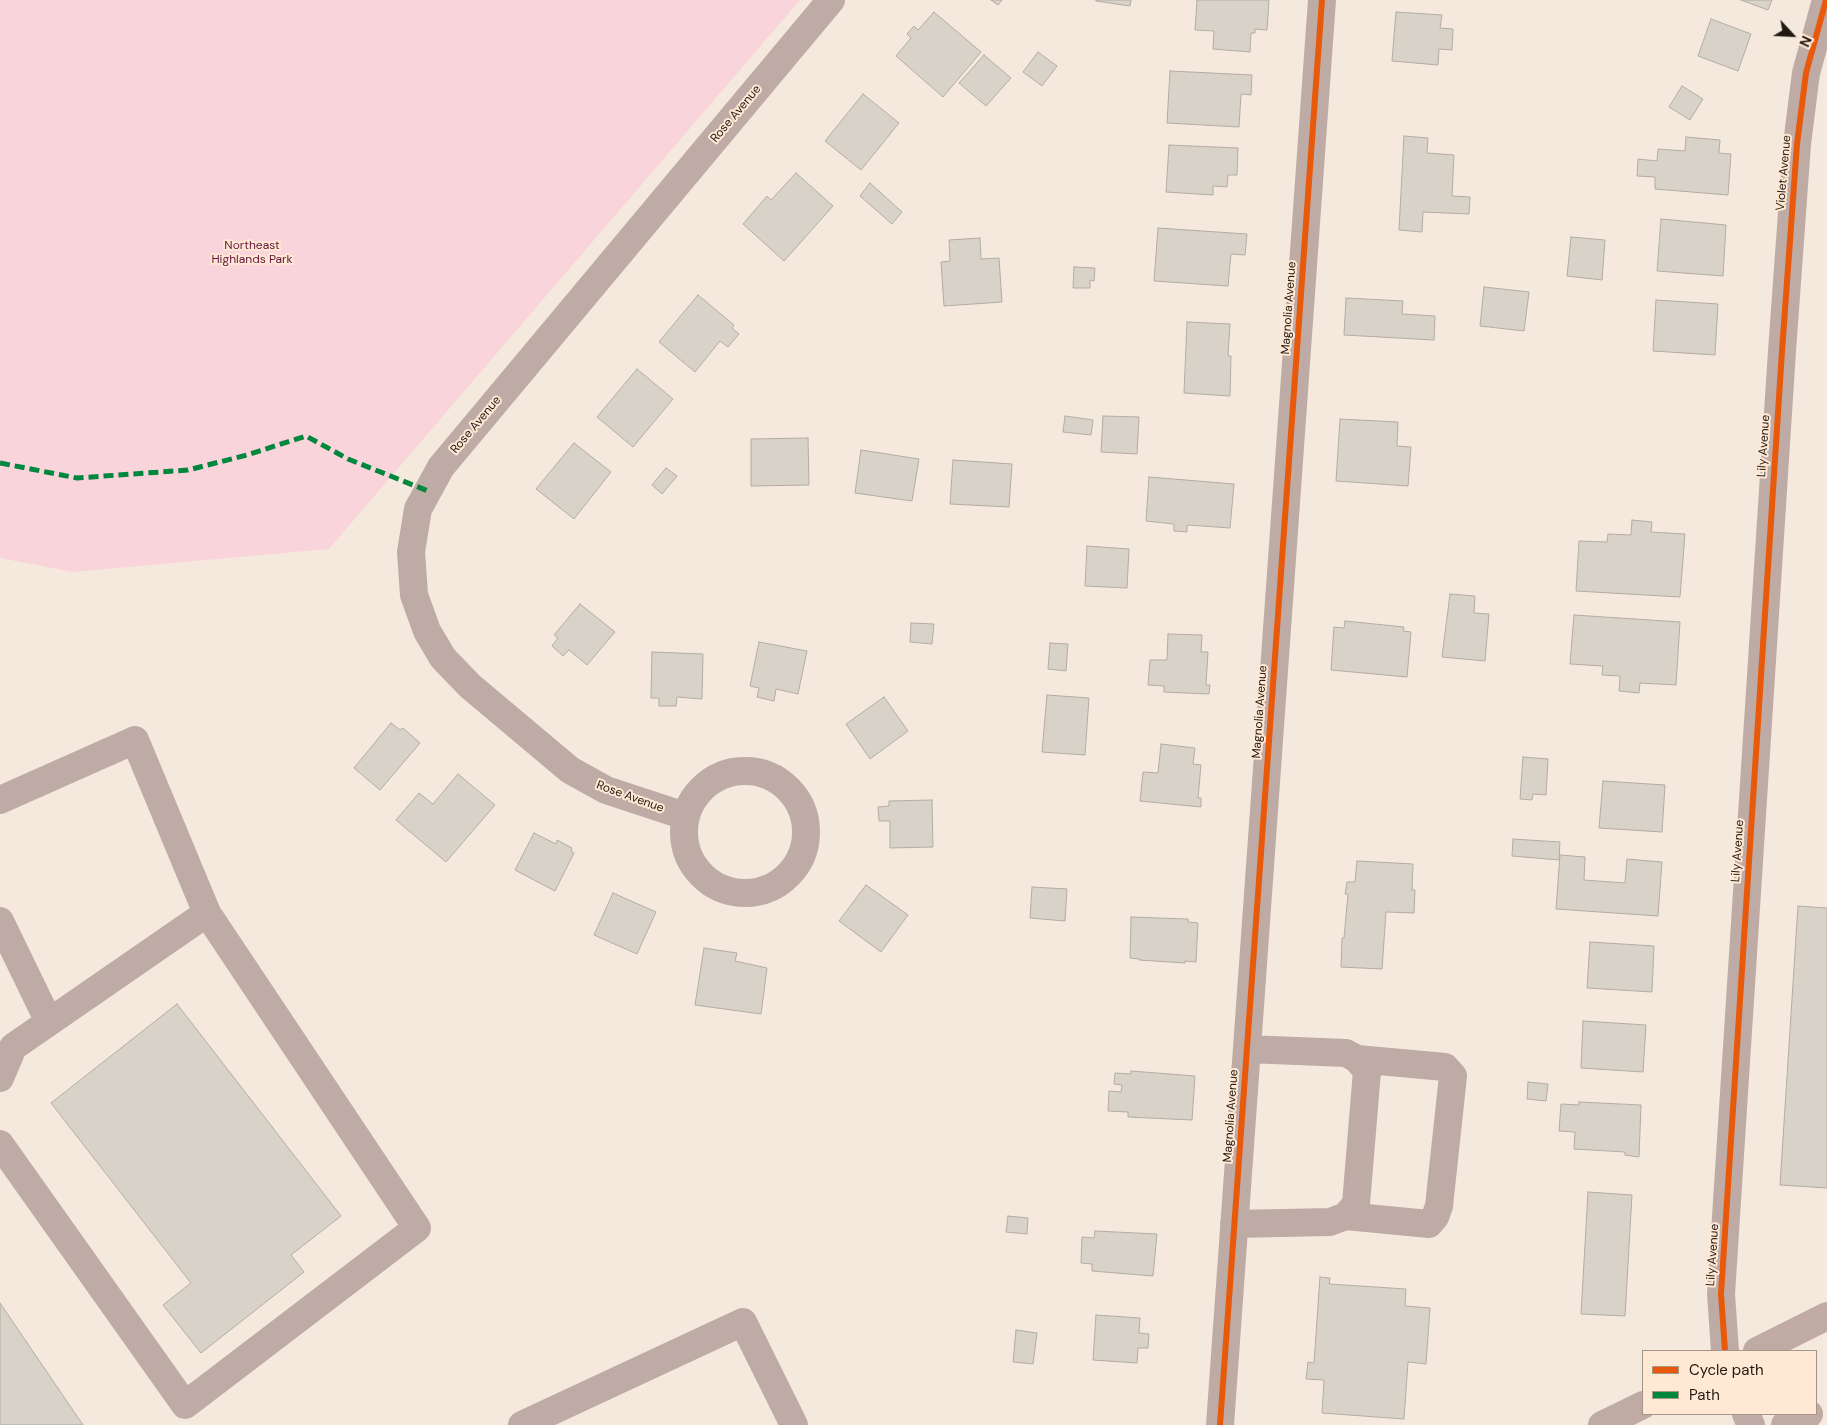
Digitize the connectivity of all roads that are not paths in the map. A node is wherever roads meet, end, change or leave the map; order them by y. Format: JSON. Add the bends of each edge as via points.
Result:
{"nodes":[{"id":1,"x":831,"y":0,"type":"edge"},
{"id":2,"x":1322,"y":0,"type":"edge"},
{"id":3,"x":1826,"y":0,"type":"edge"},
{"id":4,"x":1782,"y":351,"type":"joint"},
{"id":5,"x":0,"y":800,"type":"edge"},
{"id":6,"x":685,"y":816,"type":"junction"},
{"id":7,"x":207,"y":913,"type":"junction"},
{"id":8,"x":0,"y":921,"type":"edge"},
{"id":9,"x":49,"y":1022,"type":"junction"},
{"id":10,"x":1247,"y":1049,"type":"junction"},
{"id":11,"x":1358,"y":1059,"type":"junction"},
{"id":12,"x":0,"y":1078,"type":"edge"},
{"id":13,"x":0,"y":1144,"type":"edge"},
{"id":14,"x":1346,"y":1216,"type":"junction"},
{"id":15,"x":1234,"y":1224,"type":"junction"},
{"id":16,"x":1827,"y":1316,"type":"edge"},
{"id":17,"x":1725,"y":1350,"type":"edge"},
{"id":18,"x":1759,"y":1350,"type":"edge"},
{"id":19,"x":1642,"y":1406,"type":"edge"},
{"id":20,"x":1807,"y":1415,"type":"edge"},
{"id":21,"x":522,"y":1425,"type":"edge"},
{"id":22,"x":794,"y":1425,"type":"edge"},
{"id":23,"x":1220,"y":1425,"type":"edge"},
{"id":24,"x":1602,"y":1425,"type":"edge"},
{"id":25,"x":1785,"y":1425,"type":"edge"}],
"edges":[{"from":1,"to":6,"type":"street","name":"Rose Avenue","via":[[441,467],[418,509],[411,552],[414,595],[427,631],[443,658],[470,686],[570,770],[606,790]]},
{"from":2,"to":10,"type":"street","name":"Magnolia Avenue"},
{"from":3,"to":4,"type":"street","name":"Violet Avenue","via":[[1806,73],[1796,144]]},
{"from":4,"to":17,"type":"street","name":"Lily Avenue","via":[[1721,1294]]},
{"from":5,"to":7,"type":"street","via":[[135,740]]},
{"from":6,"to":6,"type":"street","via":[[684,844],[693,866],[712,884],[736,893],[764,890],[780,882],[798,863],[806,838],[804,815],[794,794],[777,779],[754,770],[730,772],[705,784]]},
{"from":7,"to":9,"type":"street"},
{"from":7,"to":13,"type":"street","via":[[417,1228],[185,1405]]},
{"from":8,"to":9,"type":"street"},
{"from":9,"to":12,"type":"street","via":[[13,1047]]},
{"from":10,"to":11,"type":"street","via":[[1346,1053]]},
{"from":10,"to":15,"type":"street","name":"Magnolia Avenue"},
{"from":11,"to":14,"type":"street","via":[[1366,1071],[1356,1204]]},
{"from":11,"to":14,"type":"street","via":[[1446,1066],[1453,1076],[1439,1206],[1430,1224]]},
{"from":14,"to":15,"type":"street","via":[[1330,1222]]},
{"from":15,"to":23,"type":"street","name":"Magnolia Avenue"},
{"from":16,"to":18,"type":"main road"},
{"from":19,"to":24,"type":"main road"},
{"from":20,"to":25,"type":"main road"},
{"from":21,"to":22,"type":"street","via":[[743,1322]]}]}
